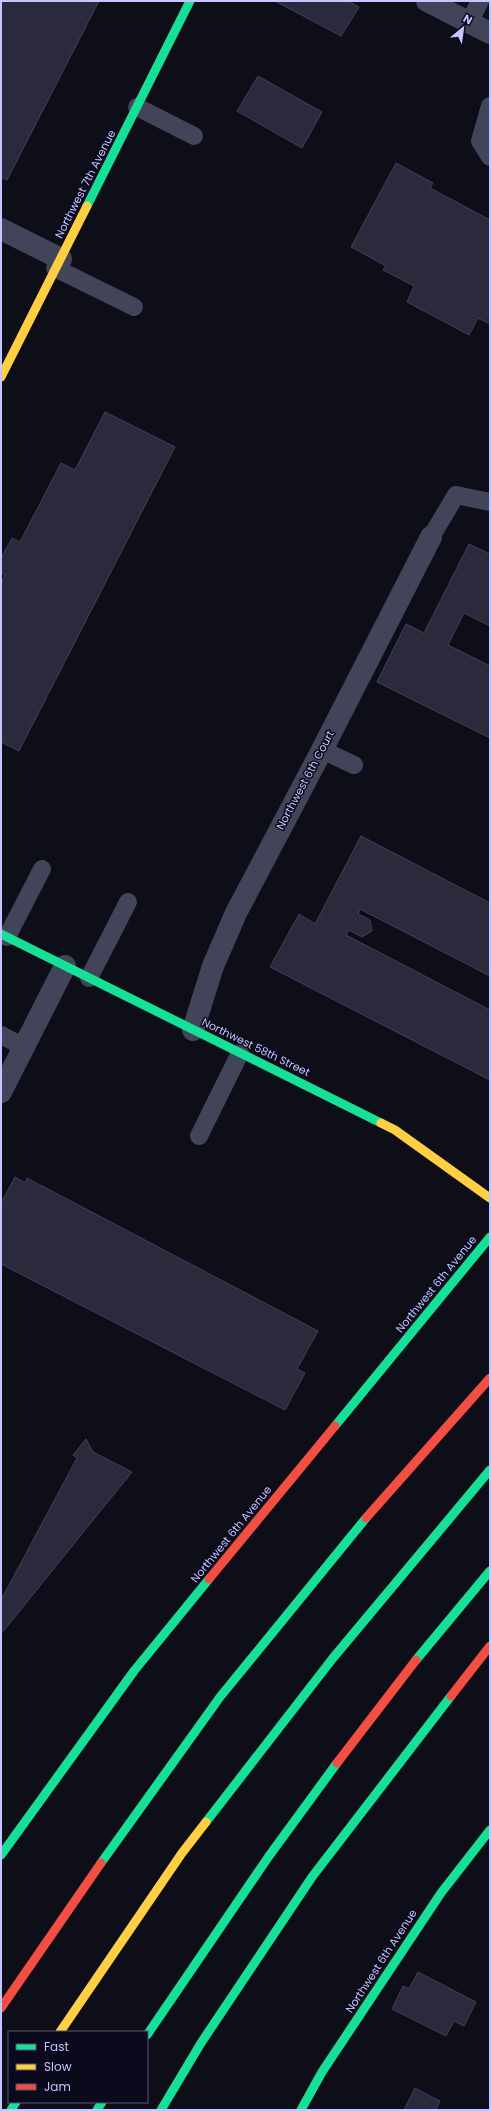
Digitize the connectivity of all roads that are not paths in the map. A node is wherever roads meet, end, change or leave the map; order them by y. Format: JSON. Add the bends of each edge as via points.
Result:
{"nodes":[{"id":1,"x":190,"y":1,"type":"edge"},
{"id":2,"x":427,"y":1,"type":"edge"},
{"id":3,"x":480,"y":1,"type":"edge"},
{"id":4,"x":470,"y":22,"type":"junction"},
{"id":5,"x":490,"y":33,"type":"edge"},
{"id":6,"x":490,"y":106,"type":"edge"},
{"id":7,"x":137,"y":107,"type":"junction"},
{"id":8,"x":194,"y":136,"type":"dead end"},
{"id":9,"x":490,"y":157,"type":"edge"},
{"id":10,"x":1,"y":229,"type":"edge"},
{"id":11,"x":58,"y":263,"type":"junction"},
{"id":12,"x":134,"y":307,"type":"dead end"},
{"id":13,"x":1,"y":377,"type":"edge"},
{"id":14,"x":490,"y":502,"type":"edge"},
{"id":15,"x":431,"y":537,"type":"joint"},
{"id":16,"x":322,"y":750,"type":"junction"},
{"id":17,"x":354,"y":765,"type":"dead end"},
{"id":18,"x":42,"y":870,"type":"dead end"},
{"id":19,"x":128,"y":902,"type":"dead end"},
{"id":20,"x":4,"y":936,"type":"edge"},
{"id":21,"x":65,"y":966,"type":"junction"},
{"id":22,"x":89,"y":978,"type":"junction"},
{"id":23,"x":193,"y":1030,"type":"junction"},
{"id":24,"x":1,"y":1035,"type":"edge"},
{"id":25,"x":24,"y":1047,"type":"junction"},
{"id":26,"x":240,"y":1053,"type":"junction"},
{"id":27,"x":1,"y":1092,"type":"edge"},
{"id":28,"x":199,"y":1136,"type":"dead end"},
{"id":29,"x":490,"y":1198,"type":"edge"},
{"id":30,"x":490,"y":1237,"type":"edge"},
{"id":31,"x":490,"y":1378,"type":"edge"},
{"id":32,"x":490,"y":1470,"type":"edge"},
{"id":33,"x":490,"y":1571,"type":"edge"},
{"id":34,"x":490,"y":1646,"type":"edge"},
{"id":35,"x":490,"y":1830,"type":"edge"},
{"id":36,"x":1,"y":1855,"type":"edge"},
{"id":37,"x":1,"y":2008,"type":"edge"},
{"id":38,"x":61,"y":2031,"type":"edge"},
{"id":39,"x":148,"y":2033,"type":"edge"},
{"id":40,"x":161,"y":2110,"type":"edge"},
{"id":41,"x":301,"y":2110,"type":"edge"}],
"edges":[{"from":1,"to":7,"type":"main road","name":"Northwest 7th Avenue"},
{"from":2,"to":4,"type":"street"},
{"from":3,"to":4,"type":"lane"},
{"from":4,"to":5,"type":"street"},
{"from":6,"to":9,"type":"lane","via":[[480,141]]},
{"from":7,"to":8,"type":"lane"},
{"from":7,"to":11,"type":"main road","name":"Northwest 7th Avenue"},
{"from":10,"to":11,"type":"street"},
{"from":11,"to":12,"type":"lane"},
{"from":11,"to":13,"type":"main road","name":"Northwest 7th Avenue"},
{"from":14,"to":15,"type":"lane","via":[[456,495]]},
{"from":15,"to":16,"type":"street","name":"Northwest 6th Court"},
{"from":16,"to":17,"type":"lane"},
{"from":16,"to":23,"type":"street","name":"Northwest 6th Court","via":[[236,912],[213,966]]},
{"from":18,"to":20,"type":"lane"},
{"from":19,"to":22,"type":"lane"},
{"from":20,"to":21,"type":"main road","name":"Northwest 58th Street"},
{"from":21,"to":22,"type":"main road","name":"Northwest 58th Street"},
{"from":21,"to":25,"type":"street"},
{"from":22,"to":23,"type":"main road","name":"Northwest 58th Street"},
{"from":23,"to":26,"type":"main road","name":"Northwest 58th Street"},
{"from":24,"to":25,"type":"lane"},
{"from":25,"to":27,"type":"street"},
{"from":26,"to":28,"type":"lane"},
{"from":26,"to":29,"type":"main road","name":"Northwest 58th Street","via":[[395,1130]]},
{"from":30,"to":36,"type":"main road","name":"Northwest 6th Avenue","via":[[134,1671]]},
{"from":31,"to":37,"type":"main road","via":[[361,1524],[220,1697],[68,1908]]},
{"from":32,"to":38,"type":"main road","via":[[333,1658],[182,1853]]},
{"from":33,"to":39,"type":"main road","via":[[433,1636],[346,1749]]},
{"from":34,"to":40,"type":"main road","via":[[312,1877],[201,2043]]},
{"from":35,"to":41,"type":"main road","name":"Northwest 6th Avenue","via":[[441,1892],[322,2072]]}]}
